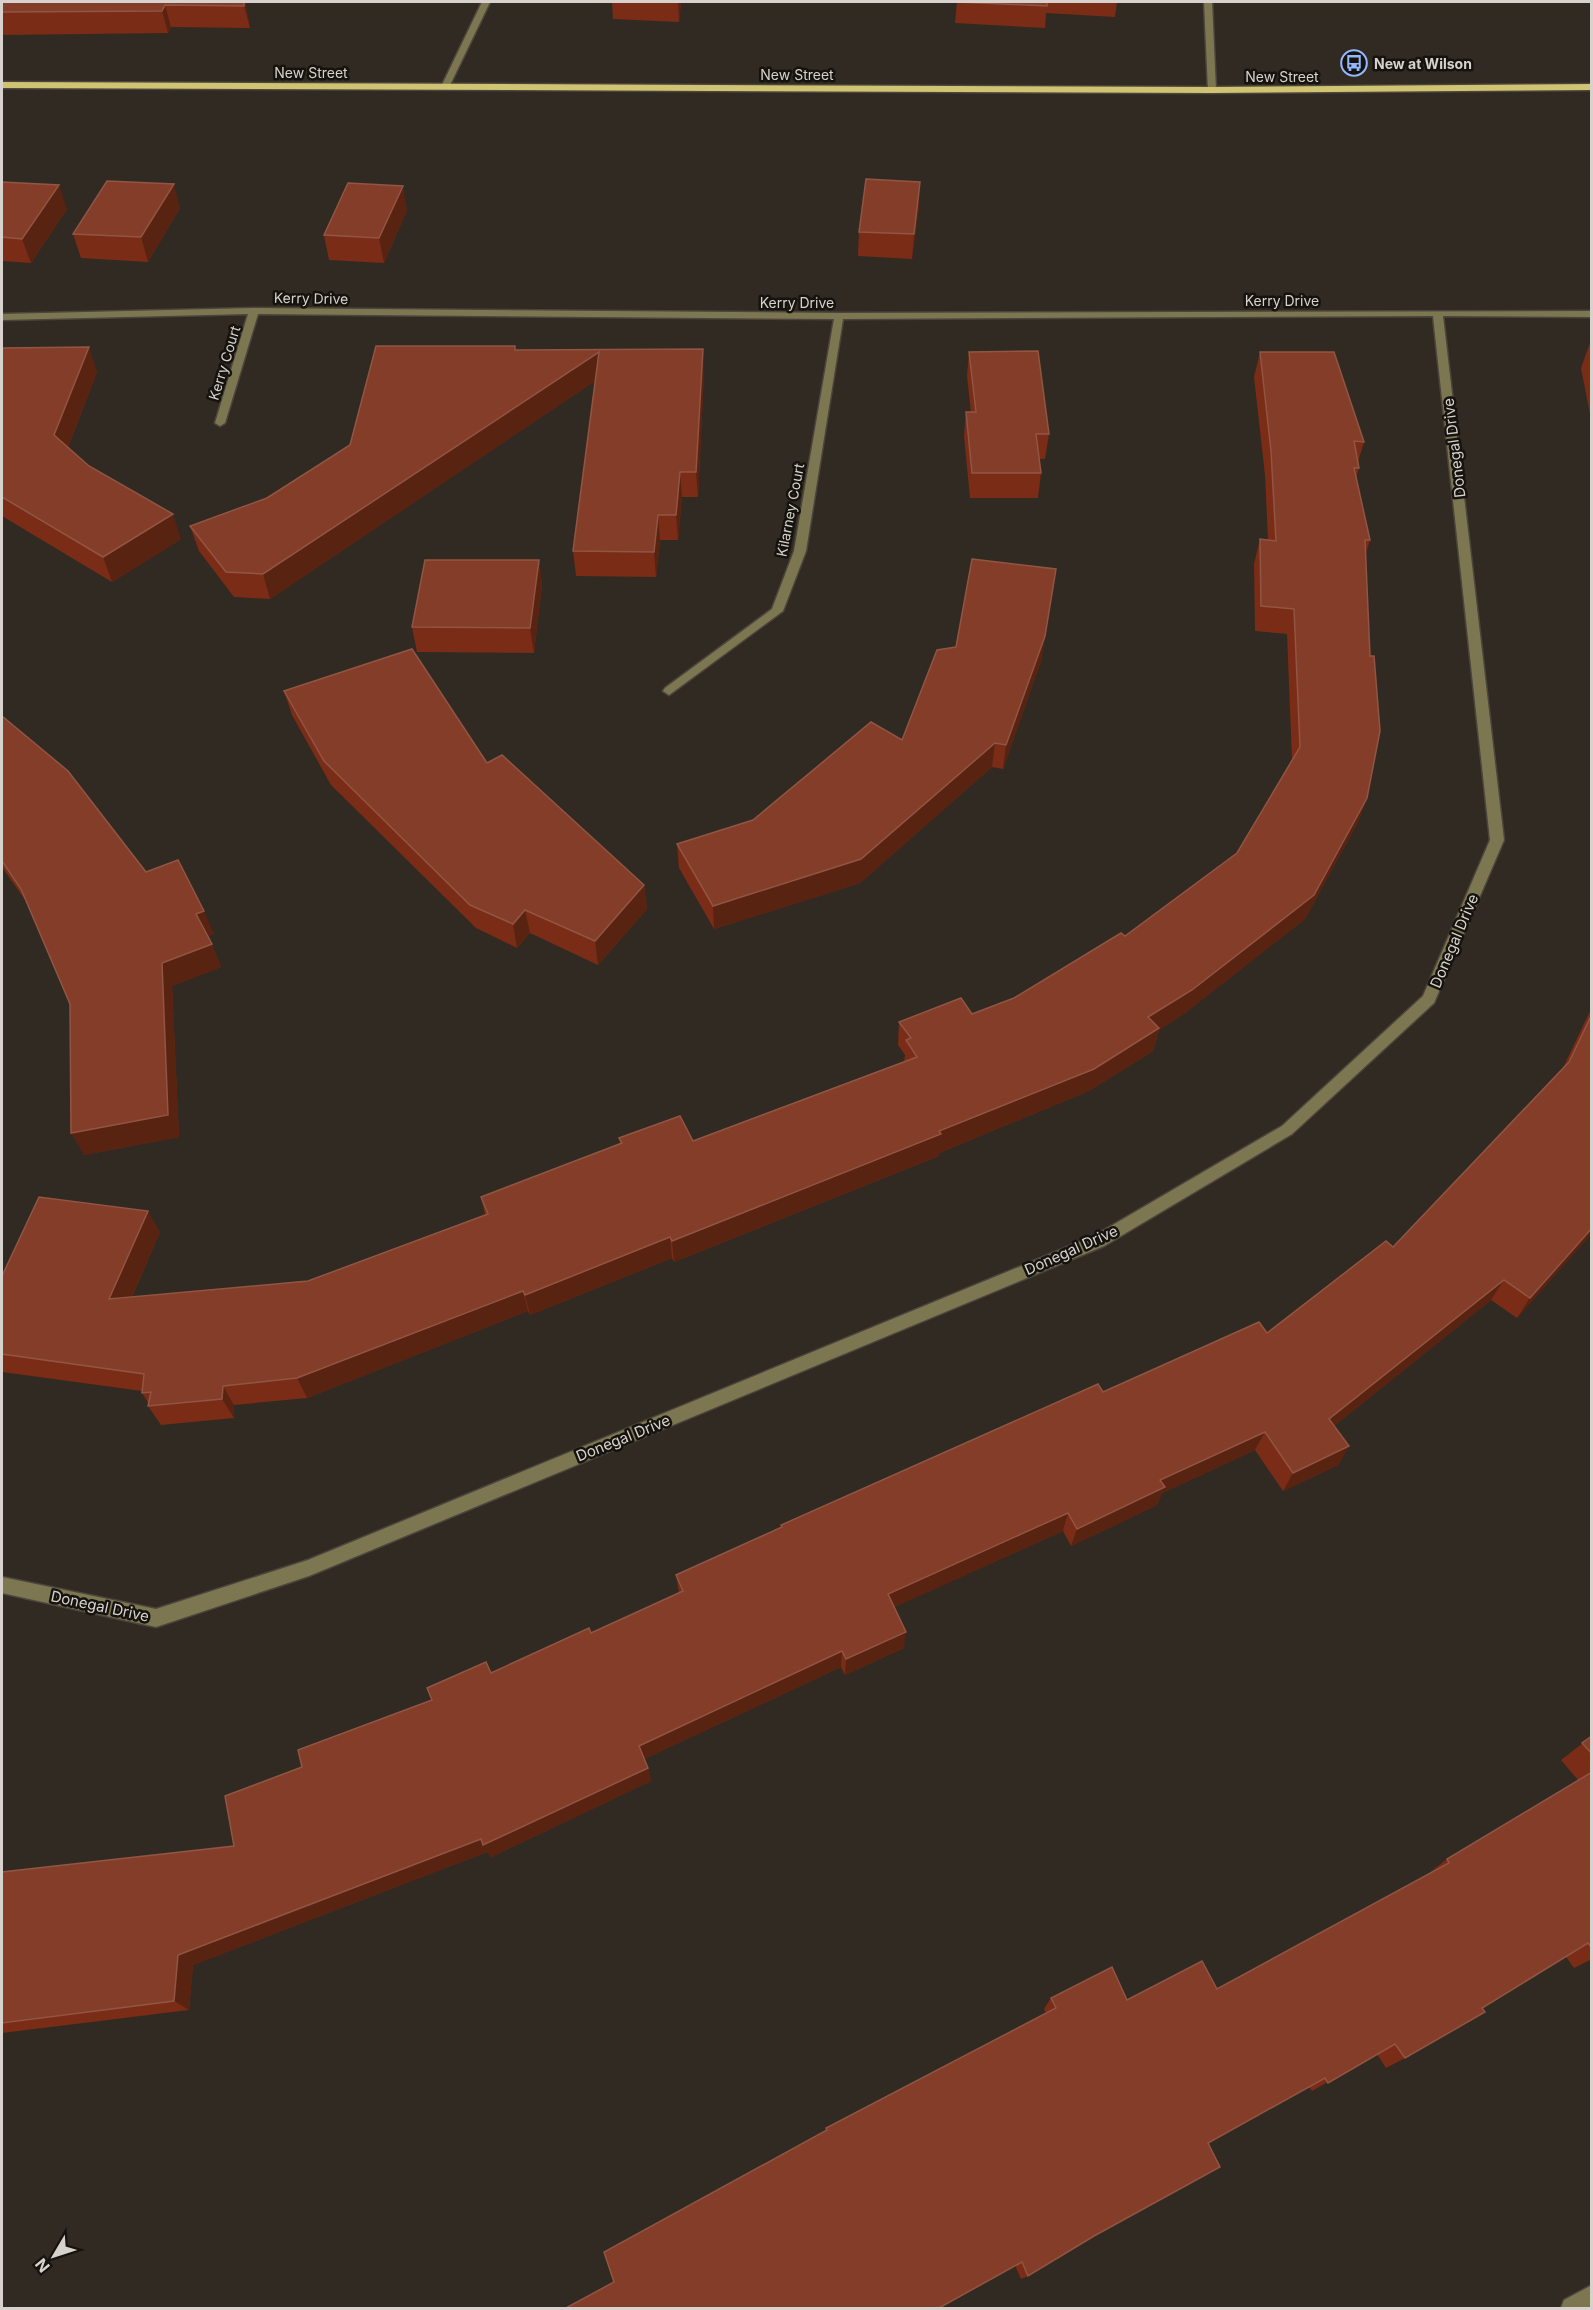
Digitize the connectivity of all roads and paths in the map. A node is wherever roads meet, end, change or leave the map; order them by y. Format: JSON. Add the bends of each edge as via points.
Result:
{"nodes":[{"id":1,"x":486,"y":2,"type":"edge"},
{"id":2,"x":1208,"y":2,"type":"edge"},
{"id":3,"x":2,"y":85,"type":"edge"},
{"id":4,"x":447,"y":85,"type":"junction"},
{"id":5,"x":1592,"y":87,"type":"edge"},
{"id":6,"x":1212,"y":90,"type":"junction"},
{"id":7,"x":254,"y":311,"type":"junction"},
{"id":8,"x":1438,"y":313,"type":"junction"},
{"id":9,"x":1592,"y":314,"type":"edge"},
{"id":10,"x":839,"y":316,"type":"junction"},
{"id":11,"x":2,"y":317,"type":"edge"},
{"id":12,"x":220,"y":423,"type":"dead end"},
{"id":13,"x":669,"y":691,"type":"dead end"},
{"id":14,"x":2,"y":1585,"type":"edge"},
{"id":15,"x":1592,"y":2296,"type":"edge"},
{"id":16,"x":1572,"y":2308,"type":"edge"}],
"edges":[{"from":1,"to":4,"type":"street"},
{"from":2,"to":6,"type":"street"},
{"from":3,"to":4,"type":"main road","name":"New Street"},
{"from":4,"to":6,"type":"main road","name":"New Street"},
{"from":5,"to":6,"type":"main road","name":"New Street"},
{"from":7,"to":10,"type":"street","name":"Kerry Drive"},
{"from":7,"to":11,"type":"street","name":"Kerry Drive"},
{"from":7,"to":12,"type":"street","name":"Kerry Court"},
{"from":8,"to":9,"type":"street","name":"Kerry Drive"},
{"from":8,"to":10,"type":"street","name":"Kerry Drive"},
{"from":8,"to":14,"type":"street","name":"Donegal Drive","via":[[1497,840],[1429,999],[1287,1130],[1099,1241],[309,1568],[156,1618]]},
{"from":10,"to":13,"type":"street","name":"Kilarney Court","via":[[800,551],[777,611]]},
{"from":15,"to":16,"type":"street"}]}
